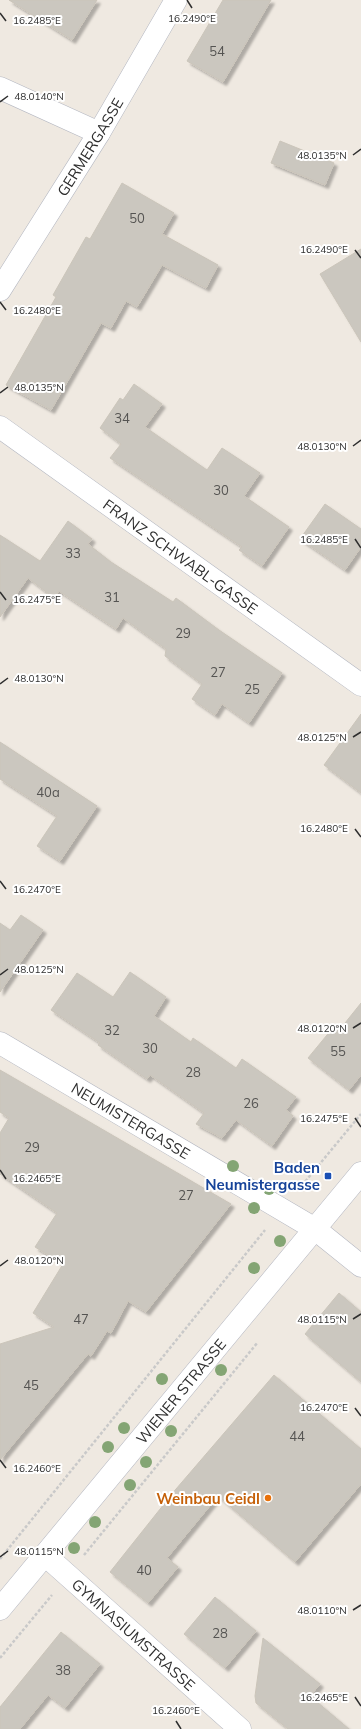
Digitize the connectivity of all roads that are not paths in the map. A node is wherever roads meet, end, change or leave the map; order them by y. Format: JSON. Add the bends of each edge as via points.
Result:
{"nodes":[{"id":1,"x":176,"y":0,"type":"edge"},
{"id":2,"x":0,"y":88,"type":"edge"},
{"id":3,"x":99,"y":133,"type":"junction"},
{"id":4,"x":0,"y":290,"type":"edge"},
{"id":5,"x":0,"y":427,"type":"edge"},
{"id":6,"x":361,"y":685,"type":"edge"},
{"id":7,"x":0,"y":1043,"type":"edge"},
{"id":8,"x":361,"y":1173,"type":"edge"},
{"id":9,"x":315,"y":1229,"type":"junction"},
{"id":10,"x":361,"y":1266,"type":"edge"},
{"id":11,"x":44,"y":1555,"type":"junction"},
{"id":12,"x":0,"y":1609,"type":"edge"},
{"id":13,"x":240,"y":1729,"type":"edge"}],
"edges":[{"from":1,"to":3,"type":"street","name":"GERMERGASSE"},
{"from":2,"to":3,"type":"street"},
{"from":3,"to":4,"type":"street","name":"GERMERGASSE"},
{"from":5,"to":6,"type":"street","name":"FRANZ SCHWABL-GASSE"},
{"from":7,"to":9,"type":"street","name":"NEUMISTERGASSE"},
{"from":8,"to":9,"type":"street","name":"WIENER STRASSE"},
{"from":9,"to":10,"type":"street","name":"NEUMISTERGASSE"},
{"from":9,"to":11,"type":"street","name":"WIENER STRASSE"},
{"from":11,"to":12,"type":"street","name":"WIENER STRASSE"},
{"from":11,"to":13,"type":"street","name":"GYMNASIUMSTRASSE"}]}
